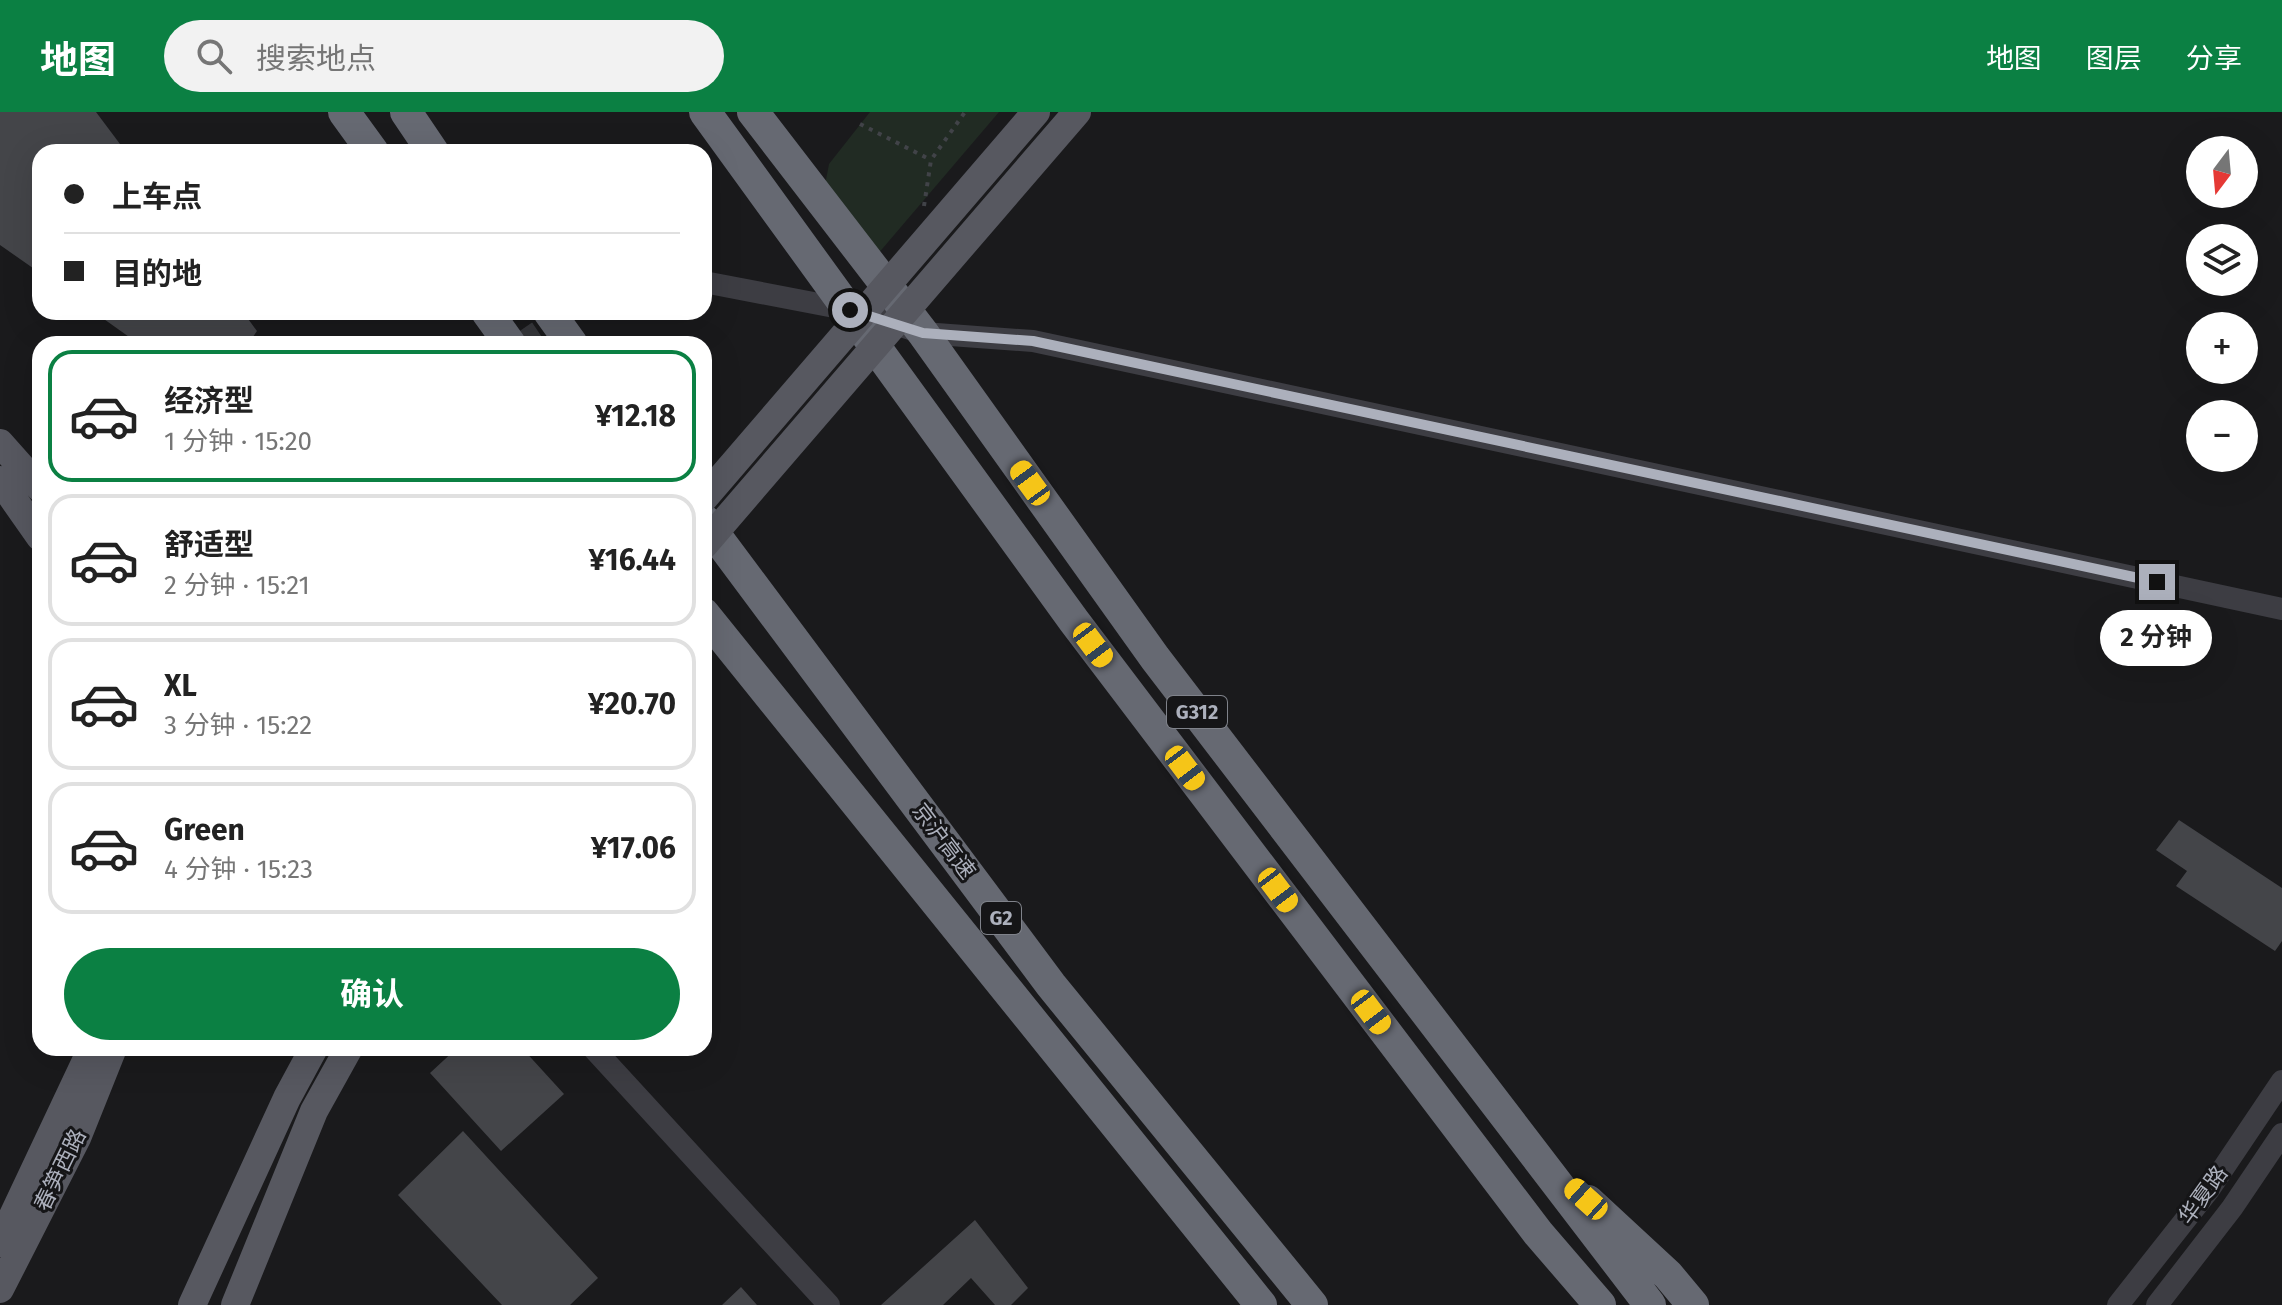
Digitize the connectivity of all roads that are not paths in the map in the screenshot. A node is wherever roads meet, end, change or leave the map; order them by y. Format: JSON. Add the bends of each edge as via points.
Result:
{"nodes":[{"id":1,"x":344,"y":112,"type":"edge"},
{"id":2,"x":406,"y":112,"type":"edge"},
{"id":3,"x":705,"y":112,"type":"edge"},
{"id":4,"x":753,"y":112,"type":"edge"},
{"id":5,"x":1036,"y":112,"type":"edge"},
{"id":6,"x":1077,"y":112,"type":"edge"},
{"id":7,"x":367,"y":144,"type":"edge"},
{"id":8,"x":428,"y":144,"type":"edge"},
{"id":9,"x":712,"y":284,"type":"edge"},
{"id":10,"x":850,"y":310,"type":"junction"},
{"id":11,"x":923,"y":333,"type":"junction"},
{"id":12,"x":0,"y":443,"type":"edge"},
{"id":13,"x":32,"y":479,"type":"edge"},
{"id":14,"x":0,"y":480,"type":"edge"},
{"id":15,"x":712,"y":489,"type":"edge"},
{"id":16,"x":32,"y":526,"type":"edge"},
{"id":17,"x":712,"y":531,"type":"edge"},
{"id":18,"x":712,"y":536,"type":"edge"},
{"id":19,"x":2282,"y":609,"type":"edge"},
{"id":20,"x":712,"y":624,"type":"edge"},
{"id":21,"x":88,"y":1056,"type":"edge"},
{"id":22,"x":110,"y":1056,"type":"edge"},
{"id":23,"x":310,"y":1056,"type":"edge"},
{"id":24,"x":345,"y":1056,"type":"edge"},
{"id":25,"x":600,"y":1056,"type":"edge"},
{"id":26,"x":2282,"y":1081,"type":"edge"},
{"id":27,"x":2282,"y":1134,"type":"edge"},
{"id":28,"x":1524,"y":1143,"type":"junction"},
{"id":29,"x":0,"y":1243,"type":"edge"},
{"id":30,"x":0,"y":1289,"type":"edge"},
{"id":31,"x":192,"y":1305,"type":"edge"},
{"id":32,"x":235,"y":1305,"type":"edge"},
{"id":33,"x":829,"y":1305,"type":"edge"},
{"id":34,"x":1261,"y":1305,"type":"edge"},
{"id":35,"x":1312,"y":1305,"type":"edge"},
{"id":36,"x":1600,"y":1305,"type":"edge"},
{"id":37,"x":1650,"y":1305,"type":"edge"},
{"id":38,"x":1693,"y":1305,"type":"edge"},
{"id":39,"x":2118,"y":1305,"type":"edge"},
{"id":40,"x":2157,"y":1305,"type":"edge"}],
"edges":[{"from":1,"to":7,"type":"highway"},
{"from":2,"to":8,"type":"highway"},
{"from":3,"to":10,"type":"highway","number":"G312"},
{"from":4,"to":11,"type":"highway","number":"G312"},
{"from":5,"to":15,"type":"main road","bridge":true},
{"from":6,"to":18,"type":"main road","bridge":true},
{"from":9,"to":10,"type":"street"},
{"from":10,"to":11,"type":"street"},
{"from":10,"to":36,"type":"highway","number":"G312","via":[[1083,633],[1538,1233]]},
{"from":11,"to":19,"type":"street","via":[[1033,341]]},
{"from":11,"to":28,"type":"highway","number":"G312","via":[[1155,658]]},
{"from":12,"to":13,"type":"main road"},
{"from":14,"to":16,"type":"main road"},
{"from":17,"to":35,"type":"highway","name":"京沪高速","number":"G2","via":[[1051,985]]},
{"from":20,"to":34,"type":"highway","name":"京沪高速","number":"G2"},
{"from":21,"to":29,"type":"main road","name":"春笋西路"},
{"from":22,"to":30,"type":"main road","name":"春笋西路","via":[[77,1138]]},
{"from":23,"to":31,"type":"main road"},
{"from":24,"to":32,"type":"main road","via":[[314,1111]]},
{"from":25,"to":33,"type":"street"},
{"from":26,"to":39,"type":"street","name":"华夏路","via":[[2208,1191]]},
{"from":27,"to":40,"type":"street","name":"华夏路"},
{"from":28,"to":37,"type":"highway","number":"G312"},
{"from":28,"to":38,"type":"highway","via":[[1668,1275]]}]}
